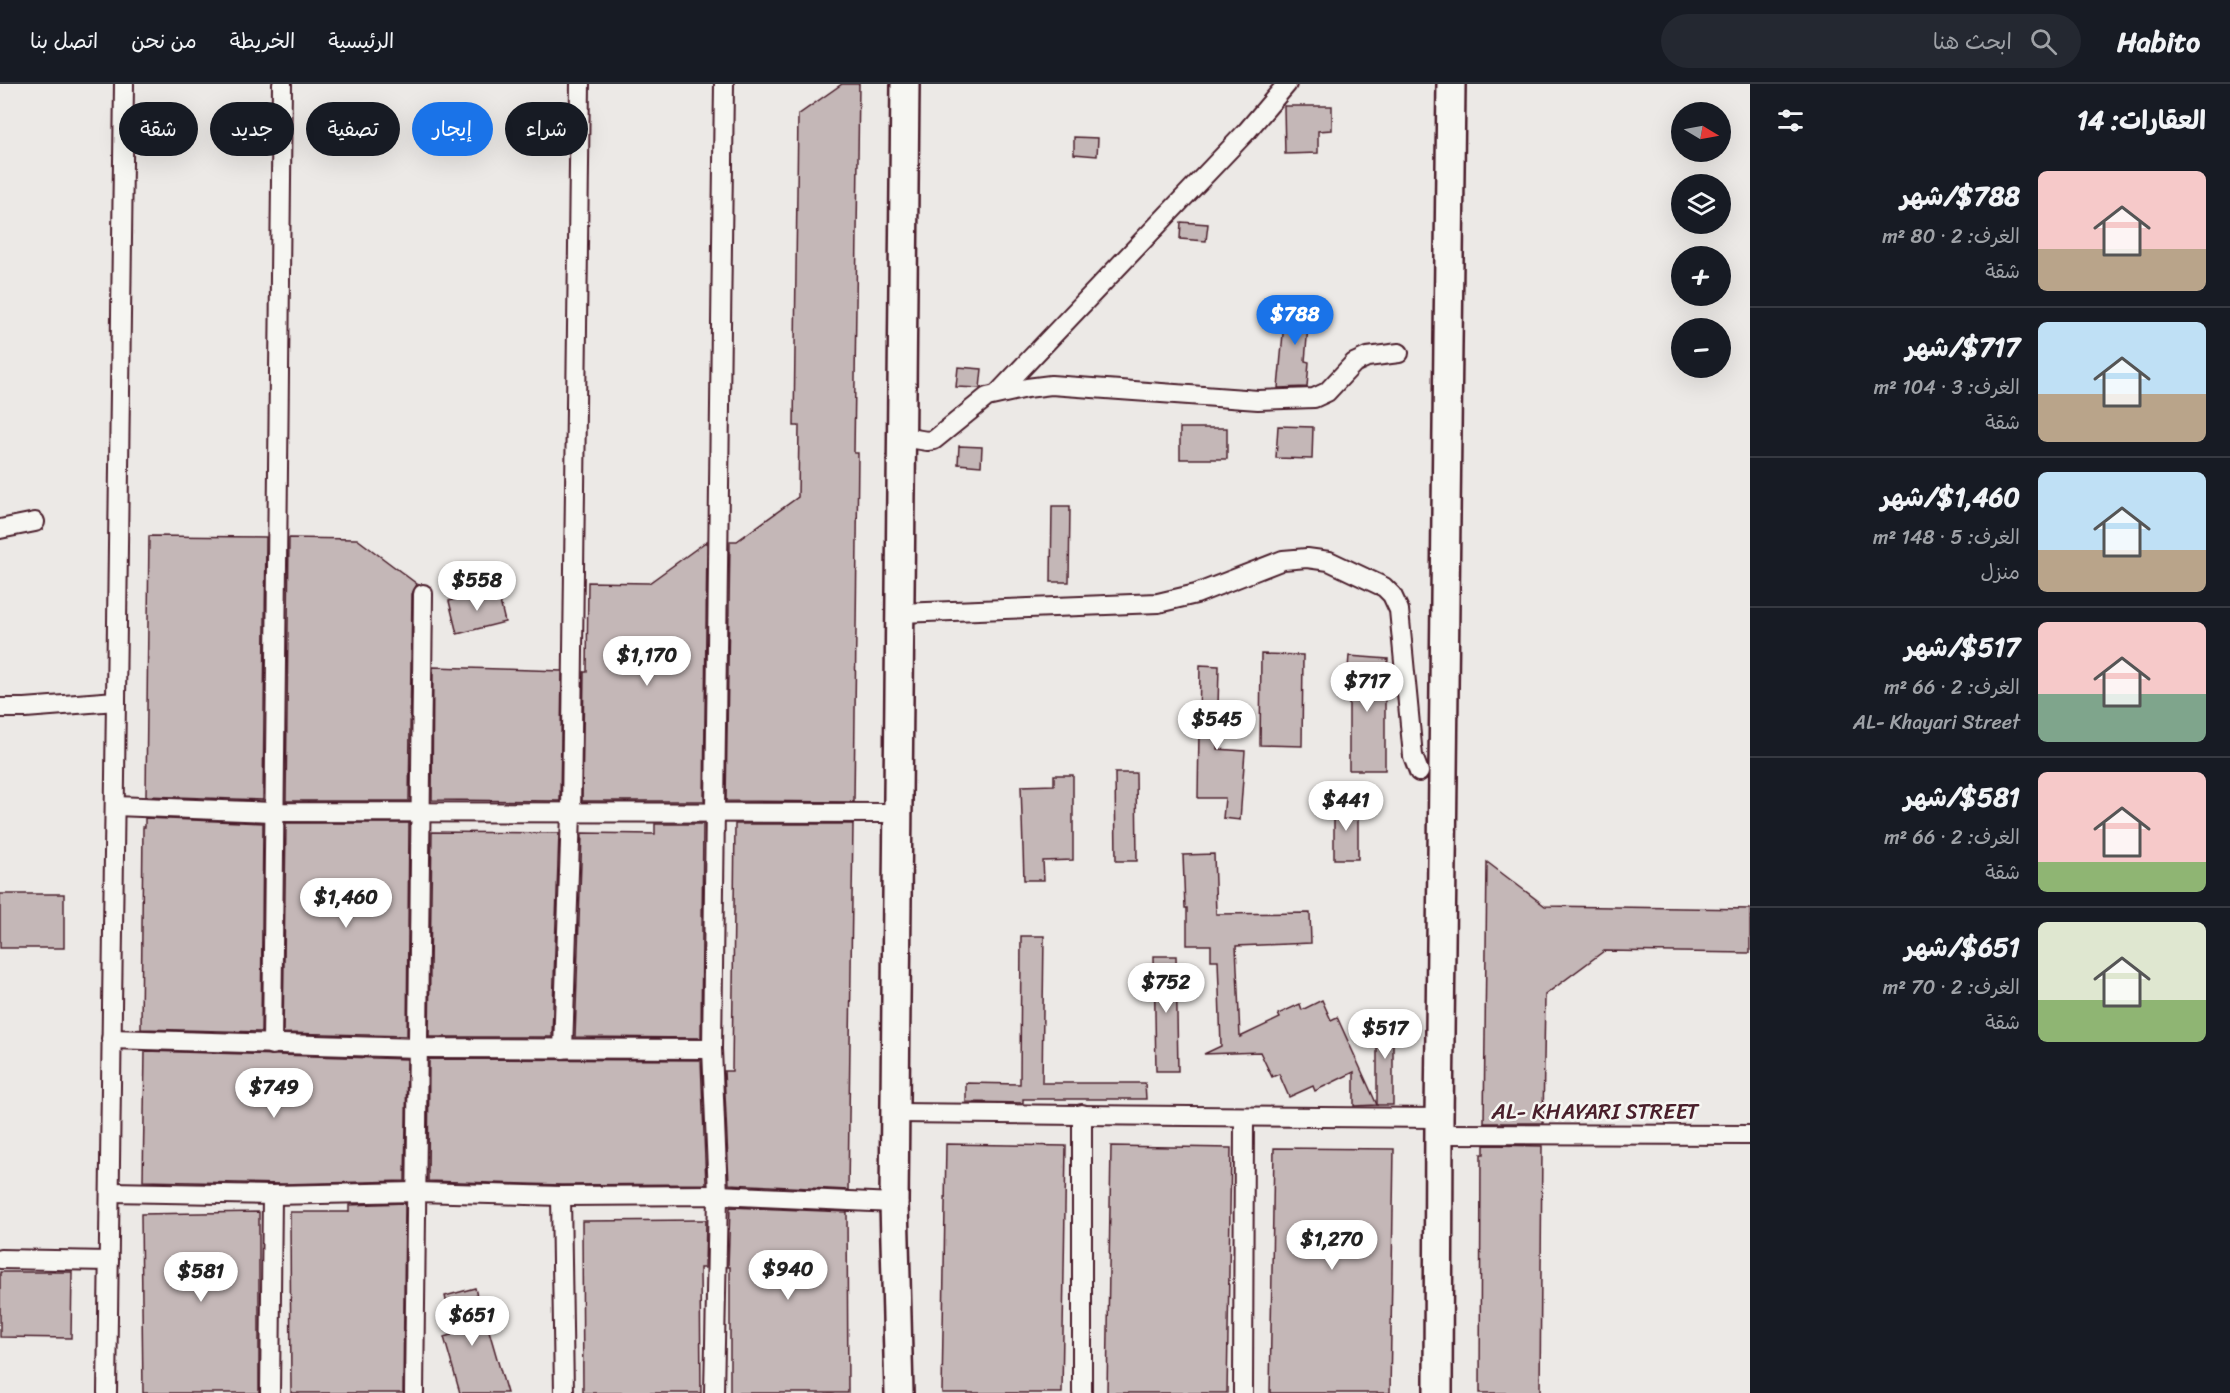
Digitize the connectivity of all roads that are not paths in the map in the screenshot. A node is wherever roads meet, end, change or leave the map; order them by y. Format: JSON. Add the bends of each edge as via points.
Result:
{"nodes":[{"id":1,"x":124,"y":84,"type":"edge"},
{"id":2,"x":282,"y":84,"type":"edge"},
{"id":3,"x":579,"y":84,"type":"edge"},
{"id":4,"x":724,"y":84,"type":"edge"},
{"id":5,"x":905,"y":84,"type":"edge"},
{"id":6,"x":1287,"y":84,"type":"edge"},
{"id":7,"x":1451,"y":84,"type":"edge"},
{"id":8,"x":1399,"y":353,"type":"dead end"},
{"id":9,"x":998,"y":393,"type":"junction"},
{"id":10,"x":903,"y":437,"type":"junction"},
{"id":11,"x":35,"y":522,"type":"dead end"},
{"id":12,"x":0,"y":529,"type":"edge"},
{"id":13,"x":423,"y":594,"type":"dead end"},
{"id":14,"x":900,"y":613,"type":"junction"},
{"id":15,"x":116,"y":701,"type":"junction"},
{"id":16,"x":0,"y":708,"type":"edge"},
{"id":17,"x":1419,"y":772,"type":"dead end"},
{"id":18,"x":115,"y":806,"type":"junction"},
{"id":19,"x":273,"y":812,"type":"junction"},
{"id":20,"x":716,"y":812,"type":"junction"},
{"id":21,"x":421,"y":813,"type":"junction"},
{"id":22,"x":571,"y":813,"type":"junction"},
{"id":23,"x":898,"y":813,"type":"junction"},
{"id":24,"x":111,"y":1039,"type":"junction"},
{"id":25,"x":272,"y":1045,"type":"junction"},
{"id":26,"x":418,"y":1048,"type":"junction"},
{"id":27,"x":563,"y":1049,"type":"junction"},
{"id":28,"x":712,"y":1049,"type":"junction"},
{"id":29,"x":896,"y":1113,"type":"junction"},
{"id":30,"x":1082,"y":1114,"type":"junction"},
{"id":31,"x":1244,"y":1118,"type":"junction"},
{"id":32,"x":1439,"y":1126,"type":"junction"},
{"id":33,"x":1750,"y":1136,"type":"edge"},
{"id":34,"x":110,"y":1192,"type":"junction"},
{"id":35,"x":416,"y":1192,"type":"junction"},
{"id":36,"x":272,"y":1195,"type":"junction"},
{"id":37,"x":718,"y":1195,"type":"junction"},
{"id":38,"x":561,"y":1196,"type":"junction"},
{"id":39,"x":894,"y":1203,"type":"junction"},
{"id":40,"x":0,"y":1259,"type":"edge"},
{"id":41,"x":109,"y":1261,"type":"junction"},
{"id":42,"x":107,"y":1393,"type":"edge"},
{"id":43,"x":270,"y":1393,"type":"edge"},
{"id":44,"x":414,"y":1393,"type":"edge"},
{"id":45,"x":564,"y":1393,"type":"edge"},
{"id":46,"x":714,"y":1393,"type":"edge"},
{"id":47,"x":899,"y":1393,"type":"edge"},
{"id":48,"x":1082,"y":1393,"type":"edge"},
{"id":49,"x":1243,"y":1393,"type":"edge"},
{"id":50,"x":1438,"y":1393,"type":"edge"}],
"edges":[{"from":1,"to":15,"type":"street"},
{"from":2,"to":19,"type":"street"},
{"from":3,"to":22,"type":"street"},
{"from":4,"to":20,"type":"street"},
{"from":5,"to":10,"type":"street"},
{"from":6,"to":9,"type":"street"},
{"from":7,"to":32,"type":"street"},
{"from":8,"to":9,"type":"street","via":[[1353,363],[1327,392],[1314,398],[1258,400],[1051,385]]},
{"from":9,"to":10,"type":"street","via":[[972,408],[934,440]]},
{"from":10,"to":14,"type":"street"},
{"from":11,"to":12,"type":"street"},
{"from":13,"to":21,"type":"street"},
{"from":14,"to":17,"type":"street","via":[[1158,603],[1196,594],[1283,560],[1329,561],[1384,587],[1399,610],[1413,756]]},
{"from":14,"to":23,"type":"street"},
{"from":15,"to":16,"type":"street"},
{"from":15,"to":18,"type":"street"},
{"from":18,"to":19,"type":"street"},
{"from":18,"to":24,"type":"street"},
{"from":19,"to":21,"type":"street"},
{"from":19,"to":25,"type":"street"},
{"from":20,"to":22,"type":"street"},
{"from":20,"to":23,"type":"street"},
{"from":20,"to":28,"type":"street"},
{"from":21,"to":22,"type":"street"},
{"from":21,"to":26,"type":"street"},
{"from":22,"to":27,"type":"street"},
{"from":23,"to":29,"type":"street"},
{"from":24,"to":25,"type":"street"},
{"from":24,"to":34,"type":"street"},
{"from":25,"to":26,"type":"street"},
{"from":26,"to":27,"type":"street"},
{"from":26,"to":35,"type":"street"},
{"from":27,"to":28,"type":"street"},
{"from":28,"to":37,"type":"street"},
{"from":29,"to":30,"type":"street","name":"AL- KHAYARI STREET"},
{"from":29,"to":39,"type":"street"},
{"from":30,"to":31,"type":"street","name":"AL- KHAYARI STREET"},
{"from":30,"to":48,"type":"street"},
{"from":31,"to":32,"type":"street","name":"AL- KHAYARI STREET"},
{"from":31,"to":49,"type":"street"},
{"from":32,"to":33,"type":"street","name":"AL- KHAYARI STREET"},
{"from":32,"to":50,"type":"street"},
{"from":34,"to":36,"type":"street"},
{"from":34,"to":41,"type":"street"},
{"from":35,"to":36,"type":"street"},
{"from":35,"to":38,"type":"street"},
{"from":35,"to":44,"type":"street"},
{"from":36,"to":43,"type":"street"},
{"from":37,"to":38,"type":"street"},
{"from":37,"to":39,"type":"street"},
{"from":37,"to":46,"type":"street"},
{"from":38,"to":45,"type":"street"},
{"from":39,"to":47,"type":"street"},
{"from":40,"to":41,"type":"street"},
{"from":41,"to":42,"type":"street"}]}
